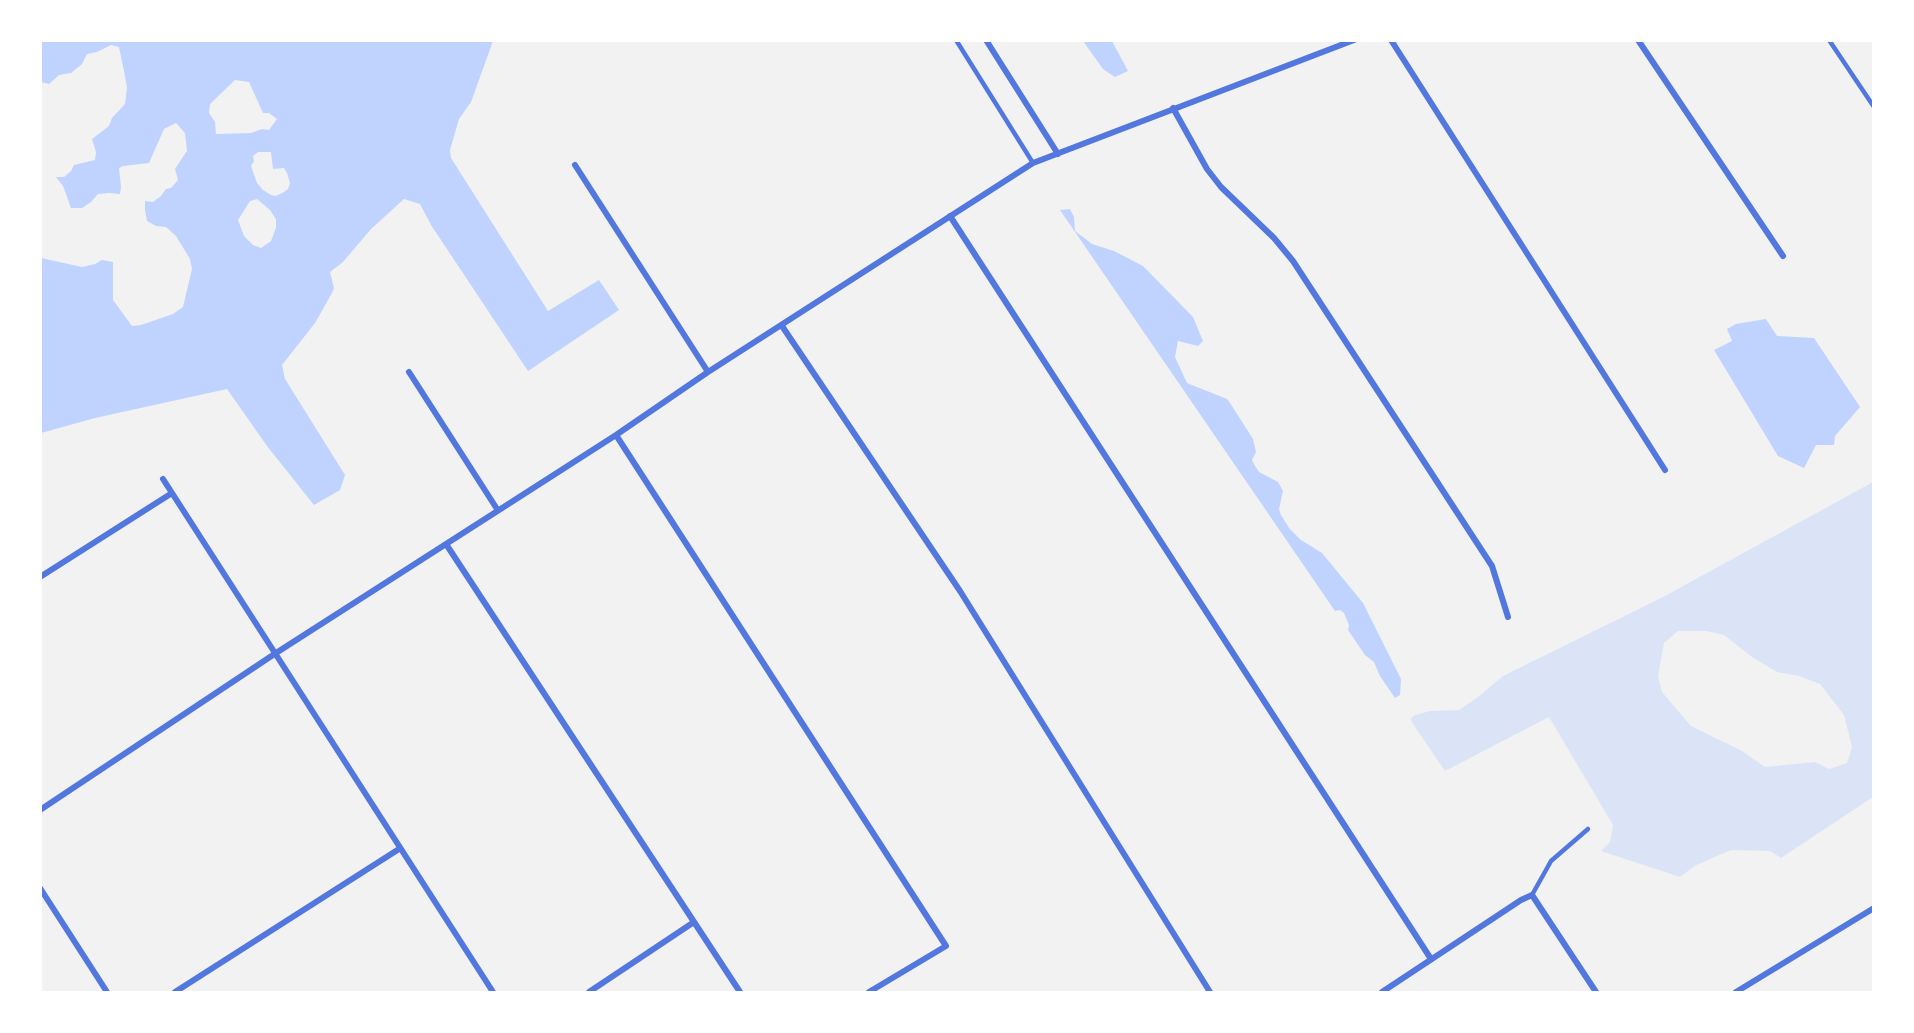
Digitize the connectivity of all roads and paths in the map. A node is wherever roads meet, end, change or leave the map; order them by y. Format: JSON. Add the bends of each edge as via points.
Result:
{"nodes":[{"id":1,"x":956,"y":40,"type":"edge"},
{"id":2,"x":986,"y":40,"type":"edge"},
{"id":3,"x":1354,"y":40,"type":"edge"},
{"id":4,"x":1391,"y":40,"type":"edge"},
{"id":5,"x":1638,"y":40,"type":"edge"},
{"id":6,"x":1829,"y":40,"type":"edge"},
{"id":7,"x":1874,"y":107,"type":"edge"},
{"id":8,"x":1173,"y":108,"type":"junction"},
{"id":9,"x":1058,"y":154,"type":"junction"},
{"id":10,"x":1033,"y":163,"type":"junction"},
{"id":11,"x":575,"y":165,"type":"dead end"},
{"id":12,"x":950,"y":216,"type":"junction"},
{"id":13,"x":1783,"y":256,"type":"dead end"},
{"id":14,"x":782,"y":326,"type":"junction"},
{"id":15,"x":409,"y":372,"type":"dead end"},
{"id":16,"x":708,"y":372,"type":"junction"},
{"id":17,"x":616,"y":435,"type":"junction"},
{"id":18,"x":1665,"y":470,"type":"dead end"},
{"id":19,"x":163,"y":479,"type":"dead end"},
{"id":20,"x":172,"y":493,"type":"junction"},
{"id":21,"x":498,"y":509,"type":"junction"},
{"id":22,"x":446,"y":544,"type":"junction"},
{"id":23,"x":40,"y":578,"type":"edge"},
{"id":24,"x":1508,"y":617,"type":"dead end"},
{"id":25,"x":276,"y":653,"type":"junction"},
{"id":26,"x":40,"y":810,"type":"edge"},
{"id":27,"x":1588,"y":829,"type":"dead end"},
{"id":28,"x":399,"y":849,"type":"junction"},
{"id":29,"x":40,"y":888,"type":"edge"},
{"id":30,"x":1532,"y":895,"type":"junction"},
{"id":31,"x":1874,"y":908,"type":"edge"},
{"id":32,"x":694,"y":922,"type":"junction"},
{"id":33,"x":1431,"y":959,"type":"junction"},
{"id":34,"x":107,"y":993,"type":"edge"},
{"id":35,"x":174,"y":993,"type":"edge"},
{"id":36,"x":493,"y":993,"type":"edge"},
{"id":37,"x":589,"y":993,"type":"edge"},
{"id":38,"x":740,"y":993,"type":"edge"},
{"id":39,"x":869,"y":993,"type":"edge"},
{"id":40,"x":1210,"y":993,"type":"edge"},
{"id":41,"x":1382,"y":993,"type":"edge"},
{"id":42,"x":1596,"y":993,"type":"edge"},
{"id":43,"x":1736,"y":993,"type":"edge"}],
"edges":[{"from":1,"to":10,"type":"lane"},
{"from":2,"to":9,"type":"street"},
{"from":3,"to":8,"type":"street"},
{"from":4,"to":18,"type":"street"},
{"from":5,"to":13,"type":"street"},
{"from":6,"to":7,"type":"lane"},
{"from":8,"to":9,"type":"street"},
{"from":8,"to":24,"type":"street","via":[[1221,187],[1293,261],[1492,566]]},
{"from":9,"to":10,"type":"street"},
{"from":10,"to":12,"type":"street"},
{"from":11,"to":16,"type":"street"},
{"from":12,"to":14,"type":"street"},
{"from":12,"to":33,"type":"street"},
{"from":14,"to":16,"type":"street"},
{"from":14,"to":40,"type":"street","via":[[960,591]]},
{"from":15,"to":21,"type":"street"},
{"from":16,"to":17,"type":"street"},
{"from":17,"to":21,"type":"street"},
{"from":17,"to":39,"type":"street","via":[[946,946]]},
{"from":19,"to":20,"type":"street"},
{"from":20,"to":23,"type":"street"},
{"from":20,"to":25,"type":"street"},
{"from":21,"to":22,"type":"street"},
{"from":22,"to":25,"type":"street"},
{"from":22,"to":32,"type":"street"},
{"from":25,"to":26,"type":"street"},
{"from":25,"to":28,"type":"street"},
{"from":27,"to":30,"type":"lane","via":[[1551,861]]},
{"from":28,"to":35,"type":"street"},
{"from":28,"to":36,"type":"street"},
{"from":29,"to":34,"type":"street"},
{"from":30,"to":33,"type":"street"},
{"from":30,"to":42,"type":"street"},
{"from":31,"to":43,"type":"street"},
{"from":32,"to":37,"type":"street"},
{"from":32,"to":38,"type":"street"},
{"from":33,"to":41,"type":"street"}]}
